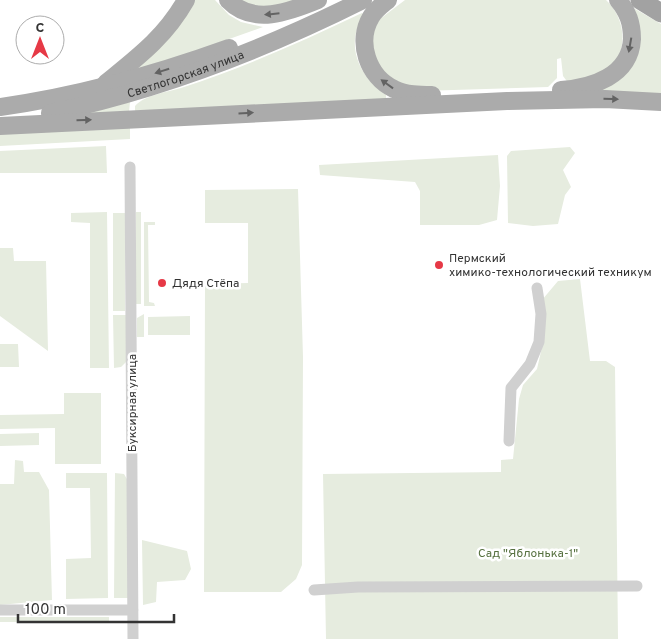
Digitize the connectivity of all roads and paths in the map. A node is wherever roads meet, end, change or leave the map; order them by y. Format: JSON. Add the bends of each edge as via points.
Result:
{"nodes":[{"id":1,"x":186,"y":0,"type":"edge"},
{"id":2,"x":228,"y":0,"type":"edge"},
{"id":3,"x":318,"y":0,"type":"edge"},
{"id":4,"x":336,"y":0,"type":"edge"},
{"id":5,"x":364,"y":0,"type":"edge"},
{"id":6,"x":388,"y":0,"type":"edge"},
{"id":7,"x":618,"y":0,"type":"edge"},
{"id":8,"x":640,"y":0,"type":"edge"},
{"id":9,"x":661,"y":13,"type":"edge"},
{"id":10,"x":100,"y":88,"type":"junction"},
{"id":11,"x":661,"y":102,"type":"edge"},
{"id":12,"x":0,"y":107,"type":"edge"},
{"id":13,"x":0,"y":121,"type":"edge"},
{"id":14,"x":0,"y":126,"type":"edge"},
{"id":15,"x":130,"y":167,"type":"dead end"},
{"id":16,"x":537,"y":288,"type":"dead end"},
{"id":17,"x":508,"y":441,"type":"dead end"},
{"id":18,"x":637,"y":586,"type":"dead end"},
{"id":19,"x":314,"y":590,"type":"dead end"},
{"id":20,"x":0,"y":610,"type":"edge"},
{"id":21,"x":133,"y":610,"type":"junction"},
{"id":22,"x":133,"y":639,"type":"edge"}],
"edges":[{"from":1,"to":10,"type":"main road","via":[[152,46]]},
{"from":3,"to":2,"type":"main road","one_way":true,"via":[[286,12],[264,15],[245,11]]},
{"from":4,"to":10,"type":"main road","name":"Светлогорская улица","one_way":true,"via":[[213,54]]},
{"from":5,"to":13,"type":"main road","name":"Светлогорская улица","via":[[274,42],[193,74],[105,101]]},
{"from":7,"to":6,"type":"main road","one_way":true,"via":[[630,20],[631,42],[624,64],[604,80],[564,90],[432,95],[395,90],[375,74],[369,64],[366,28],[372,16]]},
{"from":8,"to":9,"type":"highway"},
{"from":10,"to":12,"type":"main road","name":"Светлогорская улица"},
{"from":14,"to":11,"type":"main road","one_way":true,"via":[[516,101],[605,99]]},
{"from":15,"to":21,"type":"street","name":"Буксирная улица"},
{"from":16,"to":17,"type":"street","via":[[541,314],[539,342],[530,364],[511,388]]},
{"from":18,"to":19,"type":"street"},
{"from":20,"to":21,"type":"street"},
{"from":21,"to":22,"type":"street","name":"Буксирная улица"}]}
